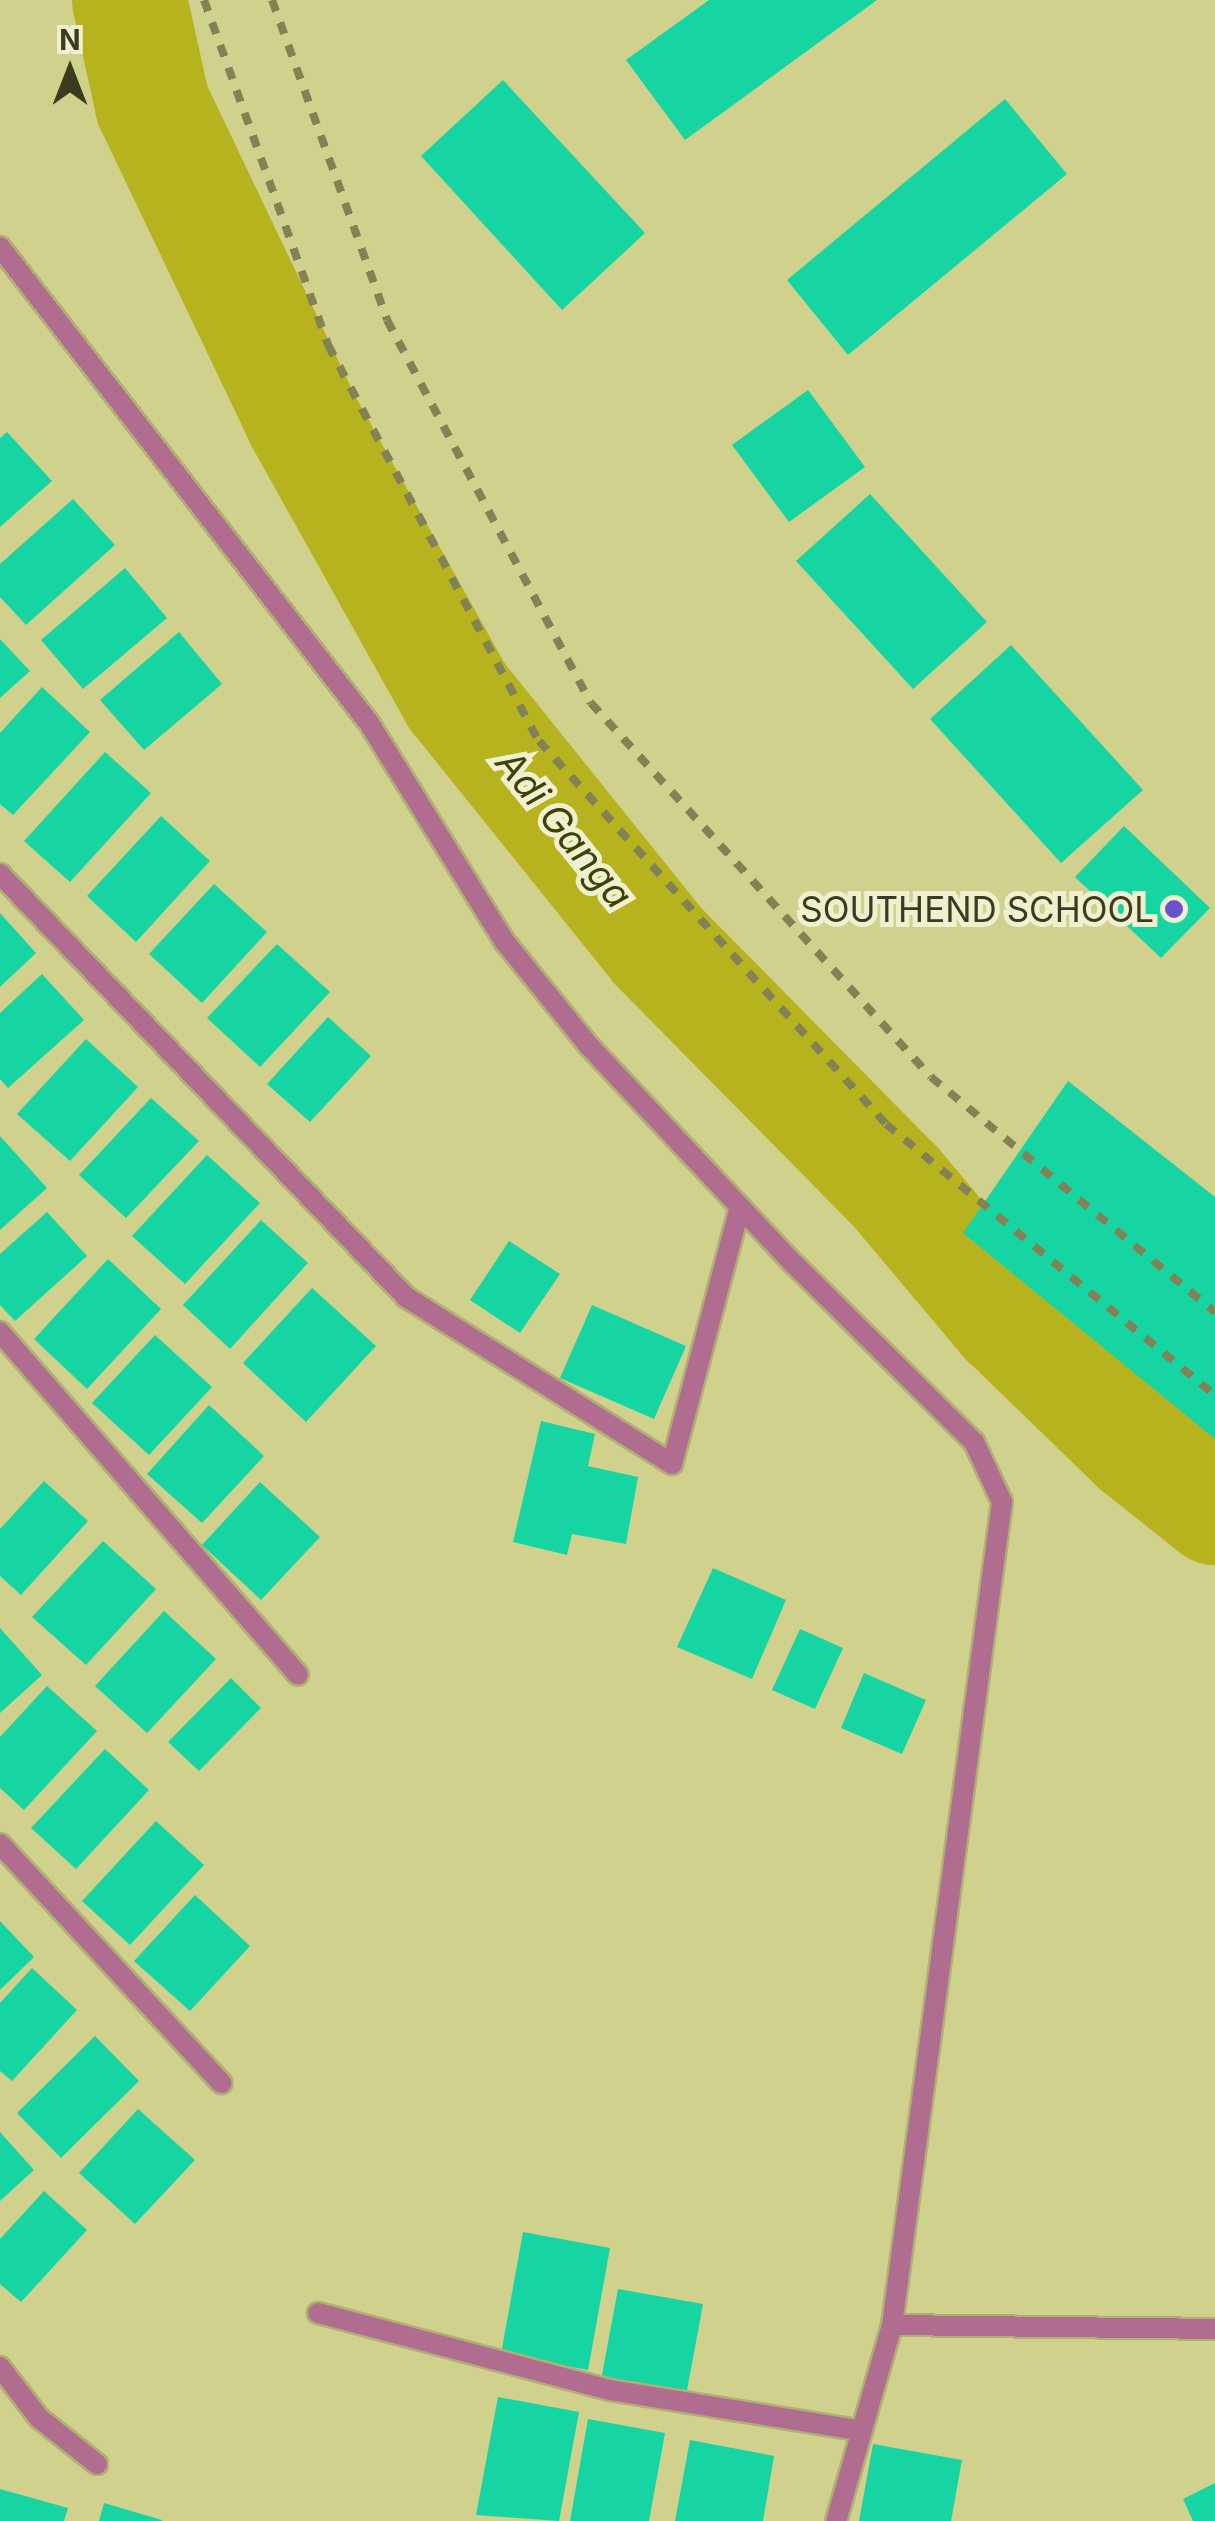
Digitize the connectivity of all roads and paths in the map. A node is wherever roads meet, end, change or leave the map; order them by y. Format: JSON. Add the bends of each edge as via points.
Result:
{"nodes":[{"id":1,"x":0,"y":246,"type":"edge"},
{"id":2,"x":0,"y":874,"type":"edge"},
{"id":3,"x":740,"y":1206,"type":"junction"},
{"id":4,"x":0,"y":1332,"type":"edge"},
{"id":5,"x":298,"y":1674,"type":"dead end"},
{"id":6,"x":0,"y":1844,"type":"edge"},
{"id":7,"x":221,"y":2082,"type":"dead end"},
{"id":8,"x":318,"y":2313,"type":"dead end"},
{"id":9,"x":892,"y":2326,"type":"junction"},
{"id":10,"x":1215,"y":2329,"type":"edge"},
{"id":11,"x":0,"y":2367,"type":"edge"},
{"id":12,"x":862,"y":2430,"type":"junction"},
{"id":13,"x":97,"y":2464,"type":"dead end"},
{"id":14,"x":836,"y":2521,"type":"edge"}],
"edges":[{"from":1,"to":3,"type":"street","via":[[368,723],[506,942],[590,1046]]},
{"from":2,"to":3,"type":"street","via":[[406,1297],[672,1464]]},
{"from":3,"to":9,"type":"street","via":[[974,1442],[1002,1502]]},
{"from":4,"to":5,"type":"street"},
{"from":6,"to":7,"type":"street"},
{"from":8,"to":12,"type":"street","via":[[610,2390]]},
{"from":9,"to":10,"type":"street"},
{"from":9,"to":12,"type":"street"},
{"from":11,"to":13,"type":"street","via":[[39,2418]]},
{"from":12,"to":14,"type":"street"}]}
